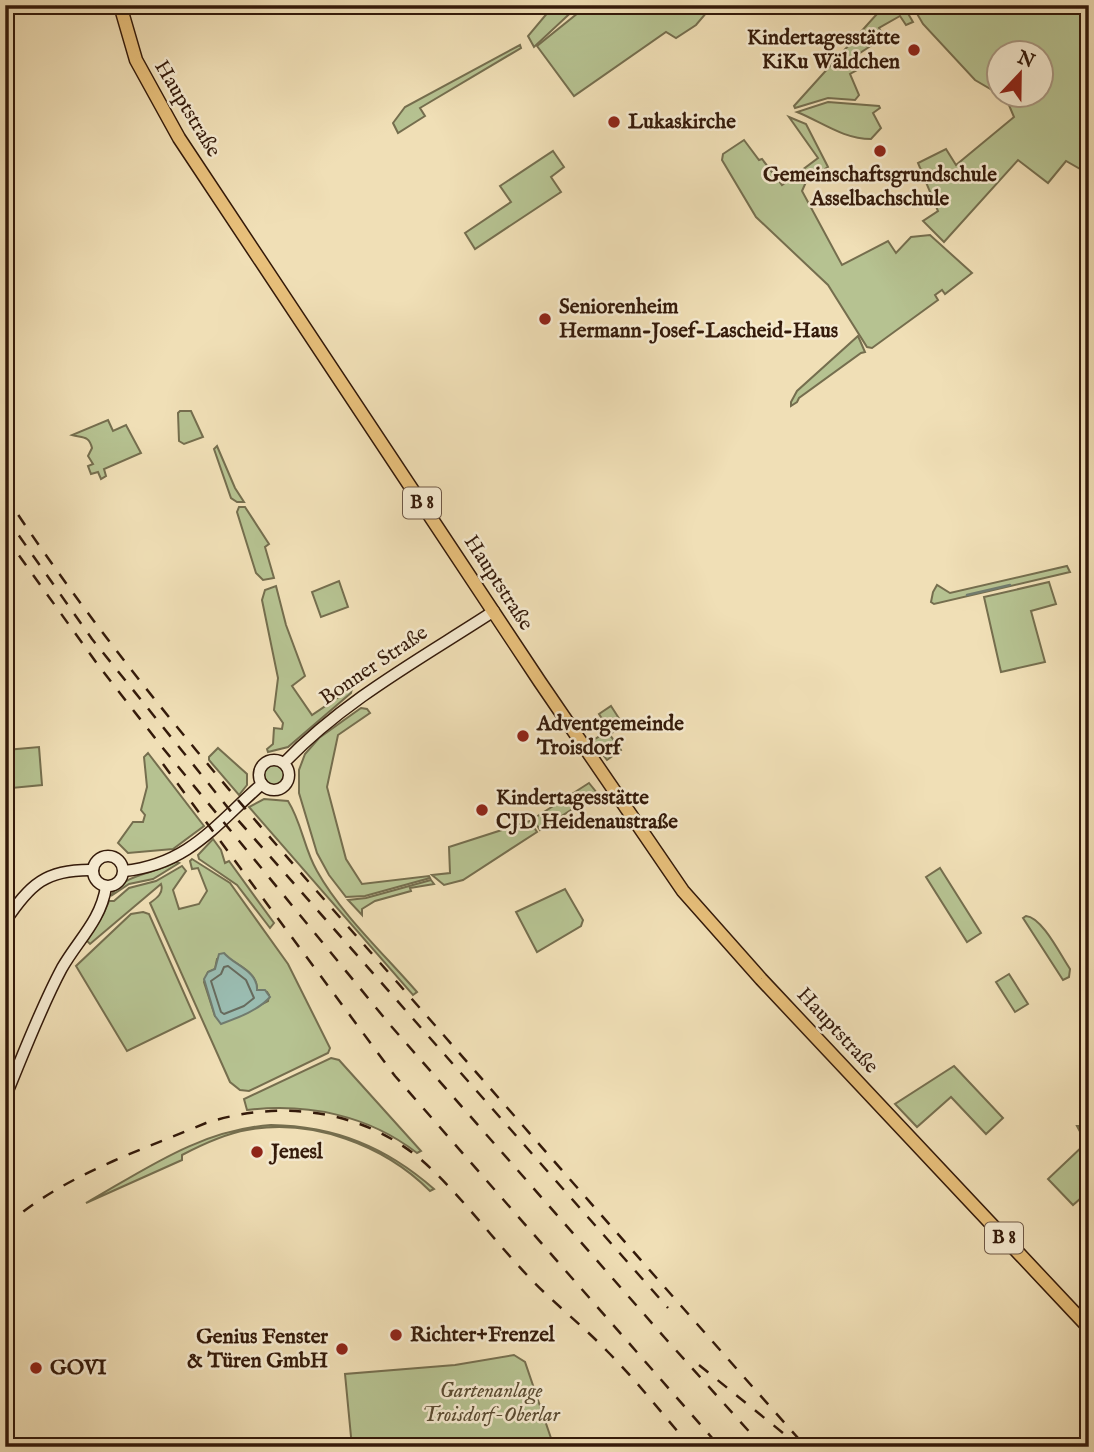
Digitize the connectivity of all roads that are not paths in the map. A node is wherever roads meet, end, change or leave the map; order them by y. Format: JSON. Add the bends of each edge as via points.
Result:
{"nodes":[{"id":1,"x":120,"y":5,"type":"edge"},
{"id":2,"x":494,"y":611,"type":"junction"},
{"id":3,"x":284,"y":763,"type":"junction"},
{"id":4,"x":262,"y":785,"type":"junction"},
{"id":5,"x":93,"y":870,"type":"junction"},
{"id":6,"x":124,"y":871,"type":"junction"},
{"id":7,"x":106,"y":887,"type":"junction"},
{"id":8,"x":5,"y":922,"type":"edge"},
{"id":9,"x":5,"y":1098,"type":"edge"},
{"id":10,"x":1089,"y":1328,"type":"edge"}],
"edges":[{"from":1,"to":2,"type":"main road","name":"Hauptstraße","number":"B 8","via":[[140,69],[177,135]]},
{"from":2,"to":3,"type":"main road","name":"Bonner Straße","via":[[330,719]]},
{"from":2,"to":10,"type":"main road","name":"Hauptstraße","number":"B 8","via":[[683,891]]},
{"from":3,"to":4,"type":"main road","via":[[273,760],[263,764],[258,774]]},
{"from":3,"to":4,"type":"main road","via":[[290,777],[285,787],[270,790]]},
{"from":4,"to":6,"type":"main road","via":[[187,852],[159,865]]},
{"from":5,"to":6,"type":"main road","via":[[97,861],[111,856],[120,861]]},
{"from":5,"to":7,"type":"main road","via":[[95,879]]},
{"from":5,"to":8,"type":"main road","via":[[49,875],[24,895]]},
{"from":6,"to":7,"type":"main road","via":[[119,883]]},
{"from":7,"to":9,"type":"main road","via":[[95,922],[53,986]]}]}
